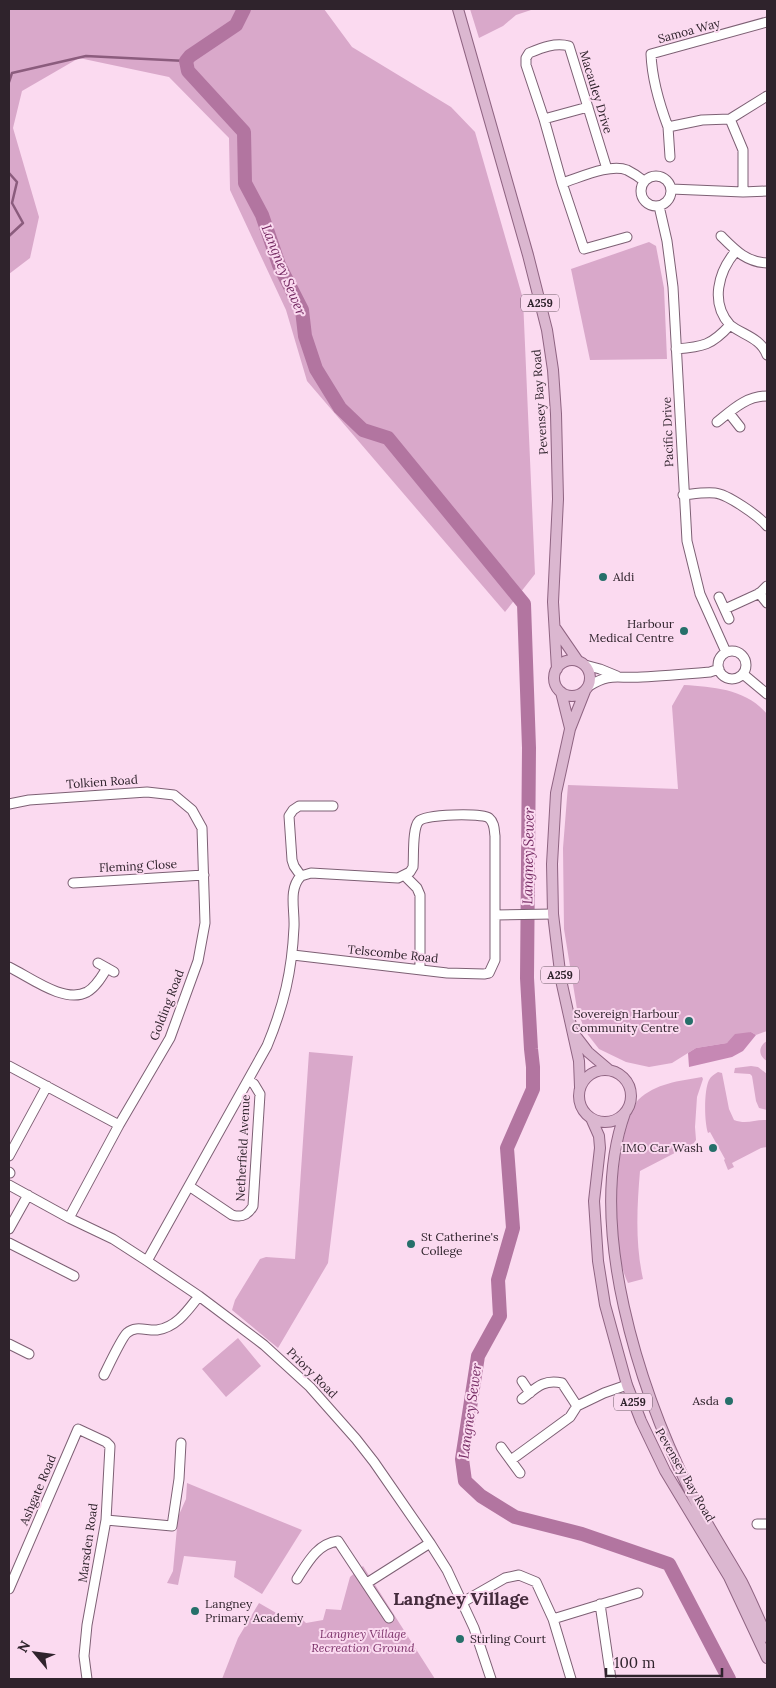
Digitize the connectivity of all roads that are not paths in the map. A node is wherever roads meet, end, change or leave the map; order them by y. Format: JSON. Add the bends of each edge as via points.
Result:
{"nodes":[{"id":1,"x":458,"y":9,"type":"edge"},
{"id":2,"x":766,"y":25,"type":"edge"},
{"id":3,"x":767,"y":96,"type":"edge"},
{"id":4,"x":588,"y":107,"type":"junction"},
{"id":5,"x":544,"y":119,"type":"junction"},
{"id":6,"x":730,"y":119,"type":"junction"},
{"id":7,"x":668,"y":127,"type":"junction"},
{"id":8,"x":670,"y":157,"type":"dead end"},
{"id":9,"x":607,"y":169,"type":"junction"},
{"id":10,"x":644,"y":181,"type":"junction"},
{"id":11,"x":562,"y":183,"type":"junction"},
{"id":12,"x":671,"y":189,"type":"junction"},
{"id":13,"x":767,"y":191,"type":"edge"},
{"id":14,"x":743,"y":192,"type":"junction"},
{"id":15,"x":658,"y":206,"type":"junction"},
{"id":16,"x":721,"y":236,"type":"dead end"},
{"id":17,"x":627,"y":237,"type":"dead end"},
{"id":18,"x":736,"y":251,"type":"junction"},
{"id":19,"x":767,"y":263,"type":"edge"},
{"id":20,"x":730,"y":325,"type":"junction"},
{"id":21,"x":676,"y":349,"type":"junction"},
{"id":22,"x":767,"y":355,"type":"edge"},
{"id":23,"x":767,"y":396,"type":"edge"},
{"id":24,"x":729,"y":412,"type":"junction"},
{"id":25,"x":716,"y":422,"type":"dead end"},
{"id":26,"x":740,"y":427,"type":"dead end"},
{"id":27,"x":683,"y":495,"type":"junction"},
{"id":28,"x":767,"y":526,"type":"edge"},
{"id":29,"x":767,"y":586,"type":"edge"},
{"id":30,"x":759,"y":593,"type":"junction"},
{"id":31,"x":719,"y":597,"type":"dead end"},
{"id":32,"x":767,"y":603,"type":"edge"},
{"id":33,"x":725,"y":610,"type":"junction"},
{"id":34,"x":729,"y":619,"type":"dead end"},
{"id":35,"x":555,"y":628,"type":"junction"},
{"id":36,"x":726,"y":652,"type":"junction"},
{"id":37,"x":581,"y":663,"type":"junction"},
{"id":38,"x":557,"y":669,"type":"junction"},
{"id":39,"x":719,"y":669,"type":"junction"},
{"id":40,"x":743,"y":674,"type":"junction"},
{"id":41,"x":617,"y":676,"type":"junction"},
{"id":42,"x":587,"y":689,"type":"junction"},
{"id":43,"x":561,"y":692,"type":"junction"},
{"id":44,"x":767,"y":694,"type":"edge"},
{"id":45,"x":570,"y":729,"type":"junction"},
{"id":46,"x":9,"y":804,"type":"edge"},
{"id":47,"x":333,"y":806,"type":"dead end"},
{"id":48,"x":192,"y":810,"type":"joint"},
{"id":49,"x":204,"y":875,"type":"junction"},
{"id":50,"x":301,"y":876,"type":"junction"},
{"id":51,"x":405,"y":876,"type":"junction"},
{"id":52,"x":73,"y":883,"type":"dead end"},
{"id":53,"x":553,"y":914,"type":"junction"},
{"id":54,"x":495,"y":915,"type":"junction"},
{"id":55,"x":293,"y":955,"type":"junction"},
{"id":56,"x":98,"y":963,"type":"dead end"},
{"id":57,"x":9,"y":967,"type":"edge"},
{"id":58,"x":420,"y":969,"type":"junction"},
{"id":59,"x":574,"y":1034,"type":"junction"},
{"id":60,"x":9,"y":1066,"type":"edge"},
{"id":61,"x":608,"y":1069,"type":"junction"},
{"id":62,"x":248,"y":1080,"type":"junction"},
{"id":63,"x":47,"y":1086,"type":"junction"},
{"id":64,"x":580,"y":1087,"type":"junction"},
{"id":65,"x":625,"y":1113,"type":"junction"},
{"id":66,"x":591,"y":1118,"type":"junction"},
{"id":67,"x":120,"y":1125,"type":"junction"},
{"id":68,"x":9,"y":1156,"type":"edge"},
{"id":69,"x":9,"y":1185,"type":"edge"},
{"id":70,"x":189,"y":1186,"type":"junction"},
{"id":71,"x":28,"y":1195,"type":"junction"},
{"id":72,"x":69,"y":1218,"type":"junction"},
{"id":73,"x":9,"y":1228,"type":"edge"},
{"id":74,"x":9,"y":1243,"type":"edge"},
{"id":75,"x":148,"y":1261,"type":"junction"},
{"id":76,"x":74,"y":1276,"type":"dead end"},
{"id":77,"x":199,"y":1296,"type":"junction"},
{"id":78,"x":9,"y":1344,"type":"edge"},
{"id":79,"x":29,"y":1354,"type":"dead end"},
{"id":80,"x":104,"y":1375,"type":"dead end"},
{"id":81,"x":522,"y":1382,"type":"dead end"},
{"id":82,"x":627,"y":1385,"type":"junction"},
{"id":83,"x":530,"y":1393,"type":"junction"},
{"id":84,"x":522,"y":1399,"type":"dead end"},
{"id":85,"x":577,"y":1406,"type":"junction"},
{"id":86,"x":78,"y":1429,"type":"joint"},
{"id":87,"x":181,"y":1443,"type":"dead end"},
{"id":88,"x":501,"y":1447,"type":"dead end"},
{"id":89,"x":511,"y":1460,"type":"junction"},
{"id":90,"x":520,"y":1473,"type":"dead end"},
{"id":91,"x":106,"y":1520,"type":"junction"},
{"id":92,"x":757,"y":1524,"type":"dead end"},
{"id":93,"x":767,"y":1524,"type":"edge"},
{"id":94,"x":430,"y":1543,"type":"junction"},
{"id":95,"x":298,"y":1580,"type":"dead end"},
{"id":96,"x":367,"y":1583,"type":"junction"},
{"id":97,"x":9,"y":1589,"type":"edge"},
{"id":98,"x":638,"y":1593,"type":"dead end"},
{"id":99,"x":464,"y":1602,"type":"junction"},
{"id":100,"x":600,"y":1604,"type":"junction"},
{"id":101,"x":389,"y":1618,"type":"dead end"},
{"id":102,"x":553,"y":1619,"type":"junction"},
{"id":103,"x":767,"y":1637,"type":"edge"},
{"id":104,"x":767,"y":1658,"type":"edge"},
{"id":105,"x":87,"y":1679,"type":"edge"},
{"id":106,"x":491,"y":1679,"type":"edge"},
{"id":107,"x":571,"y":1679,"type":"edge"},
{"id":108,"x":611,"y":1679,"type":"edge"}],
"edges":[{"from":1,"to":35,"type":"main road","name":"Pevensey Bay Road","number":"A259","via":[[547,330],[556,414]]},
{"from":2,"to":7,"type":"street","name":"Samoa Way","via":[[651,54],[658,98]]},
{"from":3,"to":6,"type":"street"},
{"from":4,"to":5,"type":"street"},
{"from":4,"to":5,"type":"street","name":"Macauley Drive","via":[[569,46],[562,44],[538,49],[529,53],[526,65]]},
{"from":4,"to":9,"type":"street","name":"Macauley Drive"},
{"from":5,"to":11,"type":"street"},
{"from":6,"to":7,"type":"street","via":[[702,120]]},
{"from":6,"to":14,"type":"street","via":[[743,150]]},
{"from":7,"to":8,"type":"street"},
{"from":9,"to":10,"type":"street","via":[[627,170]]},
{"from":9,"to":11,"type":"street"},
{"from":10,"to":12,"type":"street","via":[[658,175],[667,180]]},
{"from":10,"to":15,"type":"street","via":[[643,198],[652,206]]},
{"from":11,"to":17,"type":"street","via":[[584,249]]},
{"from":12,"to":14,"type":"street"},
{"from":12,"to":15,"type":"street","via":[[668,200]]},
{"from":13,"to":14,"type":"street"},
{"from":15,"to":21,"type":"street","name":"Pacific Drive","via":[[673,287]]},
{"from":16,"to":18,"type":"street"},
{"from":18,"to":19,"type":"street","via":[[748,259]]},
{"from":18,"to":20,"type":"street","via":[[725,266],[718,292],[720,308]]},
{"from":20,"to":21,"type":"street","via":[[712,342],[700,347]]},
{"from":20,"to":22,"type":"street","via":[[758,342]]},
{"from":21,"to":27,"type":"street","name":"Pacific Drive"},
{"from":23,"to":24,"type":"street","via":[[754,397]]},
{"from":24,"to":25,"type":"street"},
{"from":24,"to":26,"type":"street"},
{"from":27,"to":28,"type":"street","via":[[720,494]]},
{"from":27,"to":36,"type":"street","name":"Pacific Drive","via":[[689,553],[700,594]]},
{"from":29,"to":30,"type":"street"},
{"from":30,"to":32,"type":"street"},
{"from":30,"to":33,"type":"street"},
{"from":31,"to":33,"type":"street"},
{"from":33,"to":34,"type":"street"},
{"from":35,"to":37,"type":"main road"},
{"from":35,"to":38,"type":"main road","name":"Pevensey Bay Road","number":"A259"},
{"from":36,"to":39,"type":"street","via":[[719,660]]},
{"from":36,"to":40,"type":"street","via":[[738,652],[744,658]]},
{"from":37,"to":38,"type":"main road","via":[[566,661]]},
{"from":37,"to":41,"type":"street"},
{"from":37,"to":42,"type":"main road","via":[[590,675]]},
{"from":38,"to":43,"type":"main road","via":[[555,681]]},
{"from":39,"to":40,"type":"street","via":[[730,679]]},
{"from":39,"to":41,"type":"street","via":[[638,678]]},
{"from":40,"to":44,"type":"street"},
{"from":41,"to":42,"type":"street","via":[[599,680]]},
{"from":42,"to":43,"type":"main road","via":[[575,696]]},
{"from":42,"to":45,"type":"main road","number":"A259"},
{"from":43,"to":45,"type":"main road","number":"A259"},
{"from":45,"to":53,"type":"main road","number":"A259","via":[[556,794]]},
{"from":46,"to":48,"type":"street","name":"Tolkien Road","via":[[146,792],[174,795]]},
{"from":47,"to":50,"type":"street","via":[[299,806],[289,816],[292,860]]},
{"from":48,"to":49,"type":"street","name":"Golding Road","via":[[202,828]]},
{"from":49,"to":52,"type":"street","name":"Fleming Close"},
{"from":49,"to":67,"type":"street","name":"Golding Road","via":[[205,923],[198,961],[170,1038]]},
{"from":50,"to":51,"type":"street"},
{"from":50,"to":55,"type":"street","name":"Netherfield Avenue","via":[[293,891]]},
{"from":51,"to":54,"type":"street","via":[[413,866],[418,821],[430,816],[489,818],[494,824],[495,836]]},
{"from":51,"to":58,"type":"street","via":[[420,894]]},
{"from":53,"to":54,"type":"street"},
{"from":53,"to":59,"type":"main road","number":"A259","via":[[561,980]]},
{"from":54,"to":58,"type":"street","name":"Telscombe Road","via":[[495,960],[489,972],[447,973]]},
{"from":55,"to":58,"type":"street","name":"Telscombe Road"},
{"from":55,"to":62,"type":"street","name":"Netherfield Avenue","via":[[290,978],[276,1024]]},
{"from":56,"to":57,"type":"street","via":[[111,970],[88,992],[73,996],[55,992]]},
{"from":59,"to":61,"type":"main road","number":"A259","via":[[588,1052]]},
{"from":59,"to":64,"type":"main road","number":"A259"},
{"from":60,"to":63,"type":"street"},
{"from":61,"to":64,"type":"main road","via":[[591,1073]]},
{"from":61,"to":65,"type":"main road","via":[[620,1074],[629,1085],[631,1098]]},
{"from":62,"to":70,"type":"street","name":"Netherfield Avenue"},
{"from":62,"to":70,"type":"street","name":"Netherfield Avenue","via":[[260,1094],[253,1206],[249,1213],[239,1217],[232,1215]]},
{"from":63,"to":67,"type":"street"},
{"from":63,"to":68,"type":"street"},
{"from":64,"to":66,"type":"main road","via":[[581,1107]]},
{"from":65,"to":66,"type":"main road","via":[[608,1122]]},
{"from":65,"to":103,"type":"main road","name":"Pevensey Bay Road","number":"A259","via":[[617,1141],[612,1189],[612,1234],[623,1305],[657,1418],[673,1456],[743,1584]]},
{"from":66,"to":82,"type":"main road","name":"Pevensey Bay Road","number":"A259","via":[[600,1148],[594,1201],[598,1261],[604,1302]]},
{"from":67,"to":72,"type":"street","name":"Golding Road"},
{"from":69,"to":71,"type":"street","name":"Priory Road"},
{"from":70,"to":75,"type":"street","name":"Netherfield Avenue"},
{"from":71,"to":72,"type":"street","name":"Priory Road"},
{"from":71,"to":73,"type":"street"},
{"from":72,"to":75,"type":"street","name":"Priory Road","via":[[113,1239]]},
{"from":74,"to":76,"type":"street"},
{"from":75,"to":77,"type":"street","name":"Priory Road"},
{"from":77,"to":80,"type":"street","via":[[185,1315],[173,1324],[157,1330],[140,1328],[127,1334]]},
{"from":77,"to":94,"type":"street","name":"Priory Road","via":[[264,1345],[310,1387],[374,1462]]},
{"from":78,"to":79,"type":"street"},
{"from":81,"to":83,"type":"street"},
{"from":82,"to":85,"type":"street"},
{"from":82,"to":104,"type":"main road","name":"Pevensey Bay Road","number":"A259","via":[[652,1446],[729,1577]]},
{"from":83,"to":84,"type":"street"},
{"from":83,"to":85,"type":"street","via":[[551,1381],[562,1383]]},
{"from":85,"to":89,"type":"street","via":[[570,1417]]},
{"from":86,"to":91,"type":"street","name":"Marsden Road","via":[[110,1446]]},
{"from":86,"to":97,"type":"street","name":"Ashgate Road"},
{"from":87,"to":91,"type":"street","via":[[172,1526]]},
{"from":88,"to":89,"type":"street"},
{"from":89,"to":90,"type":"street"},
{"from":91,"to":105,"type":"street","name":"Marsden Road","via":[[86,1633]]},
{"from":92,"to":93,"type":"street"},
{"from":94,"to":96,"type":"street"},
{"from":94,"to":99,"type":"street","name":"Priory Road"},
{"from":95,"to":96,"type":"street","via":[[318,1549],[338,1541]]},
{"from":96,"to":101,"type":"street"},
{"from":98,"to":100,"type":"street"},
{"from":99,"to":102,"type":"street","via":[[505,1578],[519,1575],[536,1582]]},
{"from":99,"to":106,"type":"street","name":"Priory Road"},
{"from":100,"to":102,"type":"street"},
{"from":100,"to":108,"type":"street"},
{"from":102,"to":107,"type":"street"}]}
